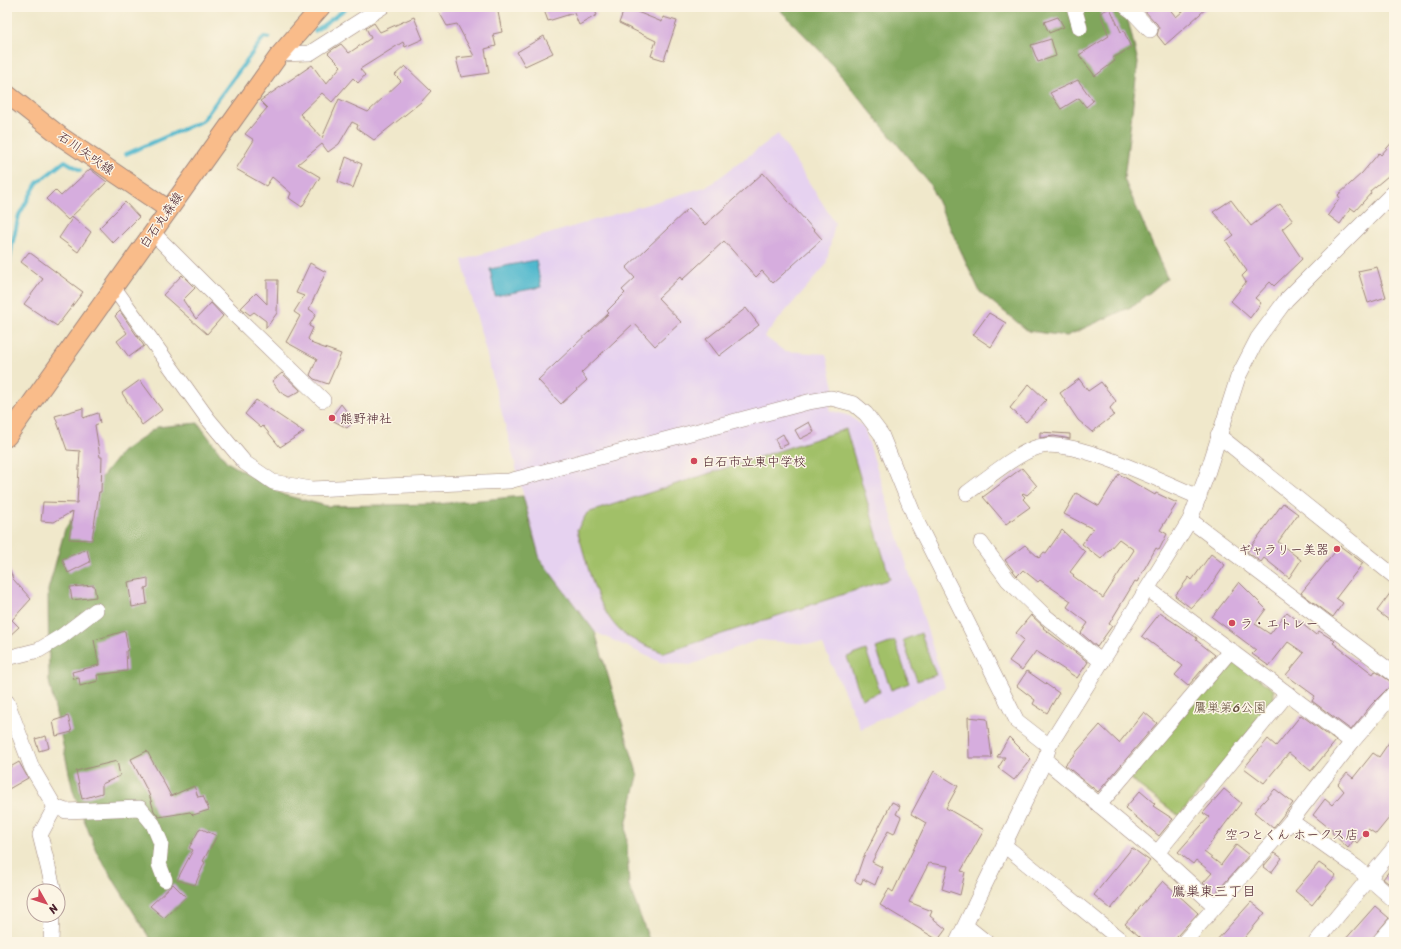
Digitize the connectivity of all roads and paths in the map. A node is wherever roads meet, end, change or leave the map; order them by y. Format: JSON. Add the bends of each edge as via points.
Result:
{"nodes":[{"id":1,"x":321,"y":7,"type":"edge"},
{"id":2,"x":382,"y":7,"type":"edge"},
{"id":3,"x":1074,"y":7,"type":"edge"},
{"id":4,"x":1126,"y":7,"type":"edge"},
{"id":5,"x":1080,"y":28,"type":"dead end"},
{"id":6,"x":1150,"y":30,"type":"dead end"},
{"id":7,"x":280,"y":54,"type":"junction"},
{"id":8,"x":7,"y":94,"type":"edge"},
{"id":9,"x":1394,"y":192,"type":"edge"},
{"id":10,"x":168,"y":209,"type":"junction"},
{"id":11,"x":152,"y":232,"type":"junction"},
{"id":12,"x":114,"y":288,"type":"junction"},
{"id":13,"x":323,"y":400,"type":"dead end"},
{"id":14,"x":1218,"y":435,"type":"junction"},
{"id":15,"x":7,"y":437,"type":"edge"},
{"id":16,"x":967,"y":494,"type":"dead end"},
{"id":17,"x":1198,"y":497,"type":"junction"},
{"id":18,"x":1190,"y":520,"type":"junction"},
{"id":19,"x":981,"y":543,"type":"dead end"},
{"id":20,"x":1394,"y":576,"type":"edge"},
{"id":21,"x":1148,"y":588,"type":"junction"},
{"id":22,"x":96,"y":610,"type":"dead end"},
{"id":23,"x":1230,"y":650,"type":"junction"},
{"id":24,"x":7,"y":658,"type":"edge"},
{"id":25,"x":1102,"y":662,"type":"junction"},
{"id":26,"x":1394,"y":674,"type":"edge"},
{"id":27,"x":1394,"y":693,"type":"edge"},
{"id":28,"x":1287,"y":694,"type":"junction"},
{"id":29,"x":7,"y":702,"type":"edge"},
{"id":30,"x":1352,"y":742,"type":"junction"},
{"id":31,"x":1047,"y":753,"type":"junction"},
{"id":32,"x":1099,"y":805,"type":"junction"},
{"id":33,"x":55,"y":807,"type":"junction"},
{"id":34,"x":1291,"y":821,"type":"junction"},
{"id":35,"x":1004,"y":845,"type":"junction"},
{"id":36,"x":1394,"y":848,"type":"edge"},
{"id":37,"x":1157,"y":853,"type":"junction"},
{"id":38,"x":1369,"y":878,"type":"junction"},
{"id":39,"x":165,"y":880,"type":"dead end"},
{"id":40,"x":52,"y":883,"type":"edge"},
{"id":41,"x":1394,"y":900,"type":"edge"},
{"id":42,"x":1215,"y":906,"type":"junction"},
{"id":43,"x":52,"y":923,"type":"edge"},
{"id":44,"x":1394,"y":925,"type":"edge"},
{"id":45,"x":966,"y":926,"type":"junction"},
{"id":46,"x":51,"y":942,"type":"edge"},
{"id":47,"x":957,"y":942,"type":"edge"},
{"id":48,"x":986,"y":942,"type":"edge"},
{"id":49,"x":1123,"y":942,"type":"edge"},
{"id":50,"x":1184,"y":942,"type":"edge"},
{"id":51,"x":1316,"y":942,"type":"edge"},
{"id":52,"x":1379,"y":942,"type":"edge"}],
"edges":[{"from":1,"to":7,"type":"main road","name":"白石丸森線"},
{"from":2,"to":7,"type":"street","via":[[310,53]]},
{"from":3,"to":5,"type":"street"},
{"from":4,"to":6,"type":"street"},
{"from":7,"to":10,"type":"main road","name":"白石丸森線"},
{"from":8,"to":10,"type":"main road","name":"石川矢吹線","via":[[63,138]]},
{"from":9,"to":14,"type":"street","via":[[1286,300],[1258,338],[1238,377]]},
{"from":10,"to":11,"type":"main road","name":"白石丸森線"},
{"from":11,"to":12,"type":"main road","name":"白石丸森線"},
{"from":11,"to":13,"type":"street"},
{"from":12,"to":15,"type":"main road","name":"白石丸森線"},
{"from":12,"to":31,"type":"street","via":[[227,444],[245,463],[273,482],[311,489],[509,481],[808,402],[831,398],[854,404],[866,414],[881,434],[916,520],[1017,722]]},
{"from":14,"to":17,"type":"street"},
{"from":14,"to":20,"type":"street"},
{"from":16,"to":17,"type":"street","via":[[1010,462],[1038,446],[1066,446],[1110,460]]},
{"from":17,"to":18,"type":"street"},
{"from":18,"to":21,"type":"street"},
{"from":18,"to":26,"type":"street"},
{"from":19,"to":25,"type":"street","via":[[1008,580],[1045,616]]},
{"from":21,"to":23,"type":"street"},
{"from":21,"to":25,"type":"street"},
{"from":22,"to":24,"type":"street","via":[[39,650]]},
{"from":23,"to":28,"type":"street"},
{"from":23,"to":32,"type":"street"},
{"from":25,"to":31,"type":"street"},
{"from":27,"to":30,"type":"street"},
{"from":28,"to":30,"type":"street"},
{"from":28,"to":37,"type":"street"},
{"from":29,"to":33,"type":"street","via":[[32,768]]},
{"from":30,"to":34,"type":"street"},
{"from":31,"to":32,"type":"street"},
{"from":31,"to":35,"type":"street"},
{"from":32,"to":37,"type":"street"},
{"from":33,"to":39,"type":"street","via":[[66,811],[140,808],[153,824],[161,843],[159,864]]},
{"from":33,"to":40,"type":"street","via":[[40,835]]},
{"from":34,"to":38,"type":"street"},
{"from":34,"to":42,"type":"street"},
{"from":35,"to":45,"type":"street"},
{"from":35,"to":49,"type":"street"},
{"from":36,"to":38,"type":"street"},
{"from":37,"to":42,"type":"street"},
{"from":38,"to":41,"type":"street"},
{"from":38,"to":51,"type":"street"},
{"from":42,"to":50,"type":"street"},
{"from":43,"to":46,"type":"street"},
{"from":44,"to":52,"type":"street"},
{"from":45,"to":47,"type":"street"},
{"from":45,"to":48,"type":"street"}]}
